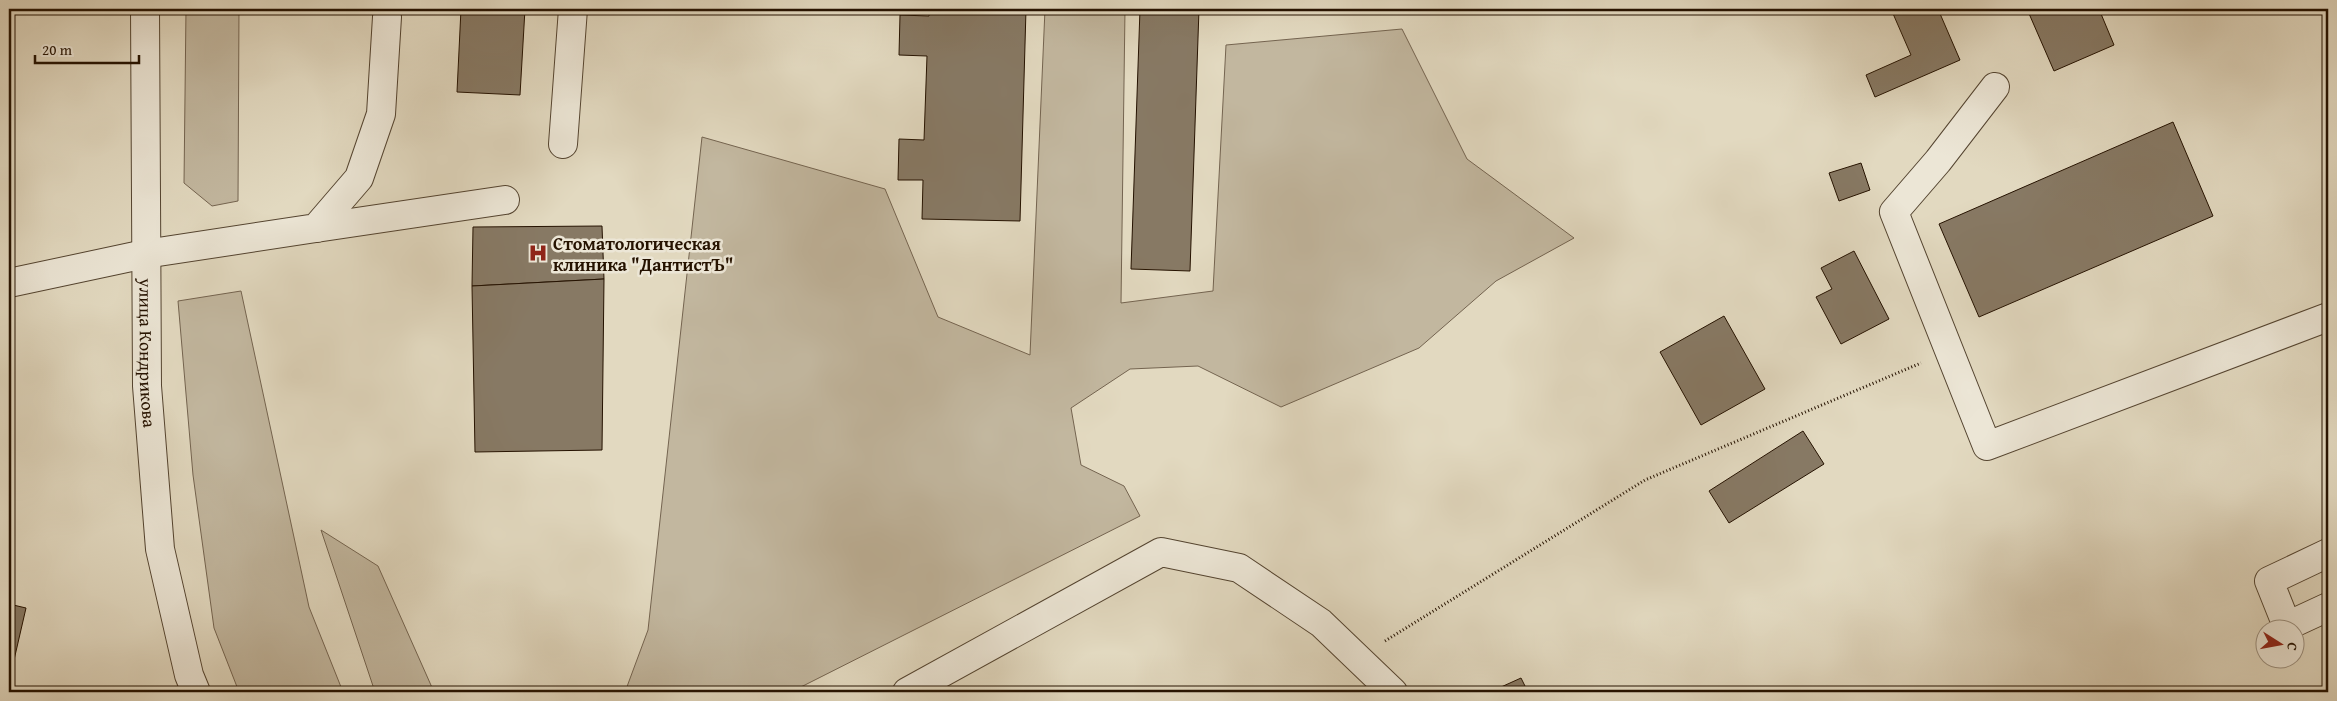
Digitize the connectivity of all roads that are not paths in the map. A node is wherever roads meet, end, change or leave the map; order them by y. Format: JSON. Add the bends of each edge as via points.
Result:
{"nodes":[{"id":1,"x":145,"y":9,"type":"edge"},
{"id":2,"x":573,"y":9,"type":"edge"},
{"id":3,"x":387,"y":17,"type":"dead end"},
{"id":4,"x":1995,"y":87,"type":"dead end"},
{"id":5,"x":564,"y":144,"type":"dead end"},
{"id":6,"x":505,"y":200,"type":"dead end"},
{"id":7,"x":316,"y":228,"type":"junction"},
{"id":8,"x":145,"y":254,"type":"junction"},
{"id":9,"x":9,"y":283,"type":"edge"},
{"id":10,"x":2328,"y":317,"type":"edge"},
{"id":11,"x":2328,"y":553,"type":"edge"},
{"id":12,"x":2328,"y":607,"type":"edge"},
{"id":13,"x":196,"y":692,"type":"edge"},
{"id":14,"x":907,"y":692,"type":"edge"},
{"id":15,"x":1393,"y":692,"type":"edge"}],
"edges":[{"from":1,"to":8,"type":"street","name":"улица Кондрикова"},
{"from":2,"to":5,"type":"street"},
{"from":3,"to":7,"type":"street","via":[[381,114],[360,178]]},
{"from":4,"to":10,"type":"street","via":[[1894,212],[1987,446]]},
{"from":6,"to":7,"type":"street"},
{"from":7,"to":8,"type":"street"},
{"from":8,"to":9,"type":"street"},
{"from":8,"to":13,"type":"street","name":"улица Кондрикова","via":[[147,386],[160,549]]},
{"from":11,"to":12,"type":"street","via":[[2269,580],[2287,626]]},
{"from":14,"to":15,"type":"street","via":[[1161,552],[1238,568],[1321,623]]}]}
